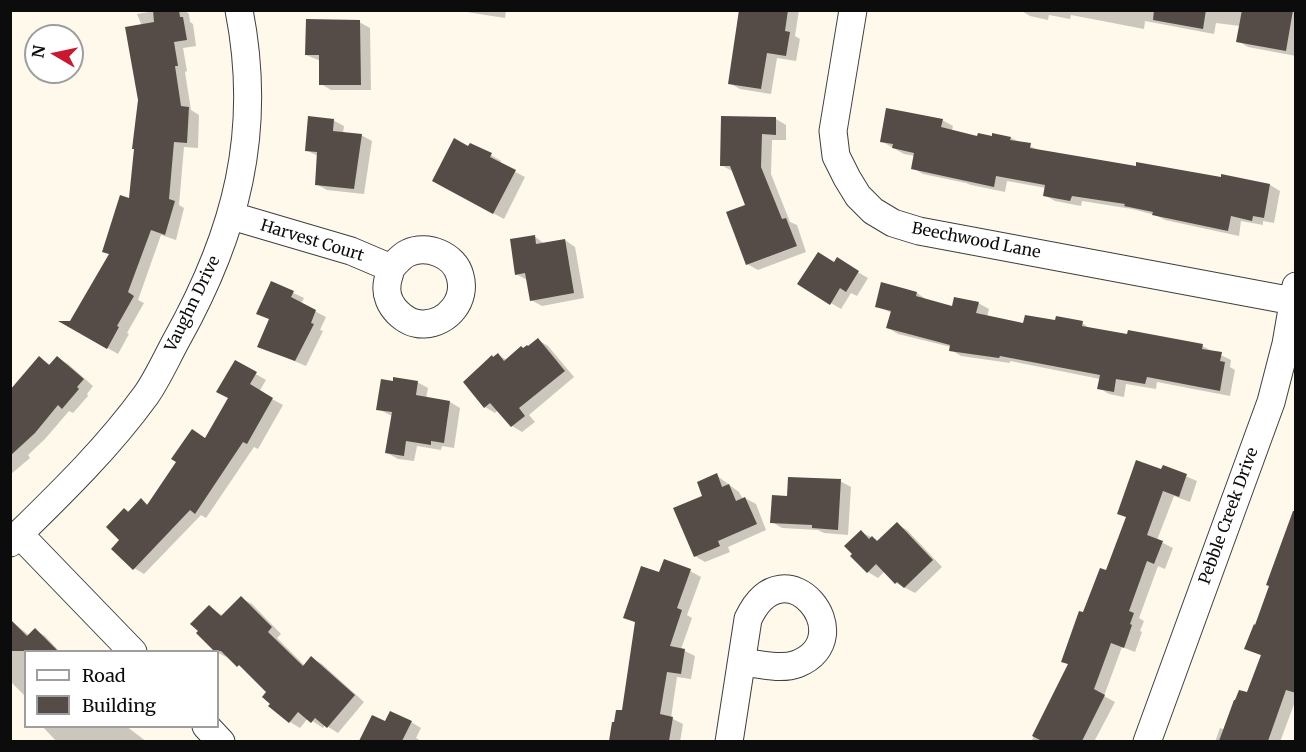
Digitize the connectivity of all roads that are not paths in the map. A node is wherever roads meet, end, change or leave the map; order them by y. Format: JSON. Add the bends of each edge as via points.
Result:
{"nodes":[{"id":1,"x":239,"y":10,"type":"edge"},
{"id":2,"x":853,"y":10,"type":"edge"},
{"id":3,"x":232,"y":216,"type":"junction"},
{"id":4,"x":391,"y":268,"type":"dead end"},
{"id":5,"x":1294,"y":293,"type":"edge"},
{"id":6,"x":15,"y":538,"type":"edge"},
{"id":7,"x":132,"y":650,"type":"edge"},
{"id":8,"x":742,"y":662,"type":"dead end"},
{"id":9,"x":208,"y":728,"type":"edge"},
{"id":10,"x":221,"y":741,"type":"edge"},
{"id":11,"x":729,"y":741,"type":"edge"},
{"id":12,"x":1147,"y":741,"type":"edge"}],
"edges":[{"from":1,"to":3,"type":"street","name":"Vaughn Drive","via":[[245,40],[248,109]]},
{"from":2,"to":5,"type":"street","name":"Beechwood Lane","via":[[832,130],[836,156],[847,178],[873,211],[893,223],[919,231]]},
{"from":3,"to":4,"type":"street","name":"Harvest Court","via":[[351,251]]},
{"from":3,"to":6,"type":"street","name":"Vaughn Drive","via":[[194,309],[147,393],[102,449]]},
{"from":5,"to":12,"type":"street","name":"Pebble Creek Drive","via":[[1271,402]]},
{"from":6,"to":7,"type":"street"},
{"from":8,"to":11,"type":"street"},
{"from":9,"to":10,"type":"street"}]}
